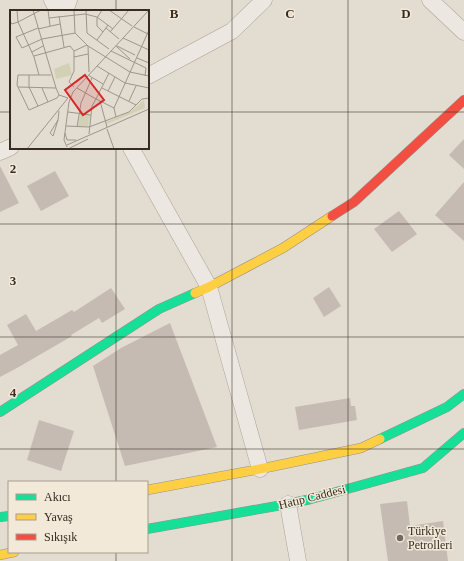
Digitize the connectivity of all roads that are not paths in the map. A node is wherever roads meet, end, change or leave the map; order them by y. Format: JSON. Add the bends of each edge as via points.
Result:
{"nodes":[{"id":1,"x":52,"y":0,"type":"edge"},
{"id":2,"x":70,"y":0,"type":"edge"},
{"id":3,"x":264,"y":0,"type":"edge"},
{"id":4,"x":430,"y":0,"type":"edge"},
{"id":5,"x":57,"y":10,"type":"edge"},
{"id":6,"x":65,"y":10,"type":"edge"},
{"id":7,"x":464,"y":32,"type":"edge"},
{"id":8,"x":149,"y":75,"type":"edge"},
{"id":9,"x":464,"y":100,"type":"edge"},
{"id":10,"x":10,"y":147,"type":"edge"},
{"id":11,"x":132,"y":149,"type":"edge"},
{"id":12,"x":0,"y":152,"type":"edge"},
{"id":13,"x":209,"y":287,"type":"junction"},
{"id":14,"x":464,"y":394,"type":"edge"},
{"id":15,"x":0,"y":412,"type":"edge"},
{"id":16,"x":464,"y":433,"type":"edge"},
{"id":17,"x":260,"y":469,"type":"junction"},
{"id":18,"x":148,"y":490,"type":"edge"},
{"id":19,"x":288,"y":504,"type":"junction"},
{"id":20,"x":148,"y":529,"type":"edge"},
{"id":21,"x":298,"y":561,"type":"edge"}],
"edges":[{"from":1,"to":5,"type":"street"},
{"from":2,"to":6,"type":"street"},
{"from":3,"to":8,"type":"street","via":[[232,31]]},
{"from":4,"to":7,"type":"street"},
{"from":9,"to":13,"type":"main road","via":[[354,202],[283,248]]},
{"from":10,"to":12,"type":"street"},
{"from":11,"to":13,"type":"street"},
{"from":13,"to":15,"type":"main road","via":[[159,309]]},
{"from":13,"to":17,"type":"street"},
{"from":14,"to":17,"type":"main road","via":[[447,407],[361,448]]},
{"from":16,"to":19,"type":"main road","name":"Hatıp Caddesi","via":[[423,468]]},
{"from":17,"to":18,"type":"main road"},
{"from":19,"to":20,"type":"main road","name":"Hatıp Caddesi"},
{"from":19,"to":21,"type":"street"}]}
